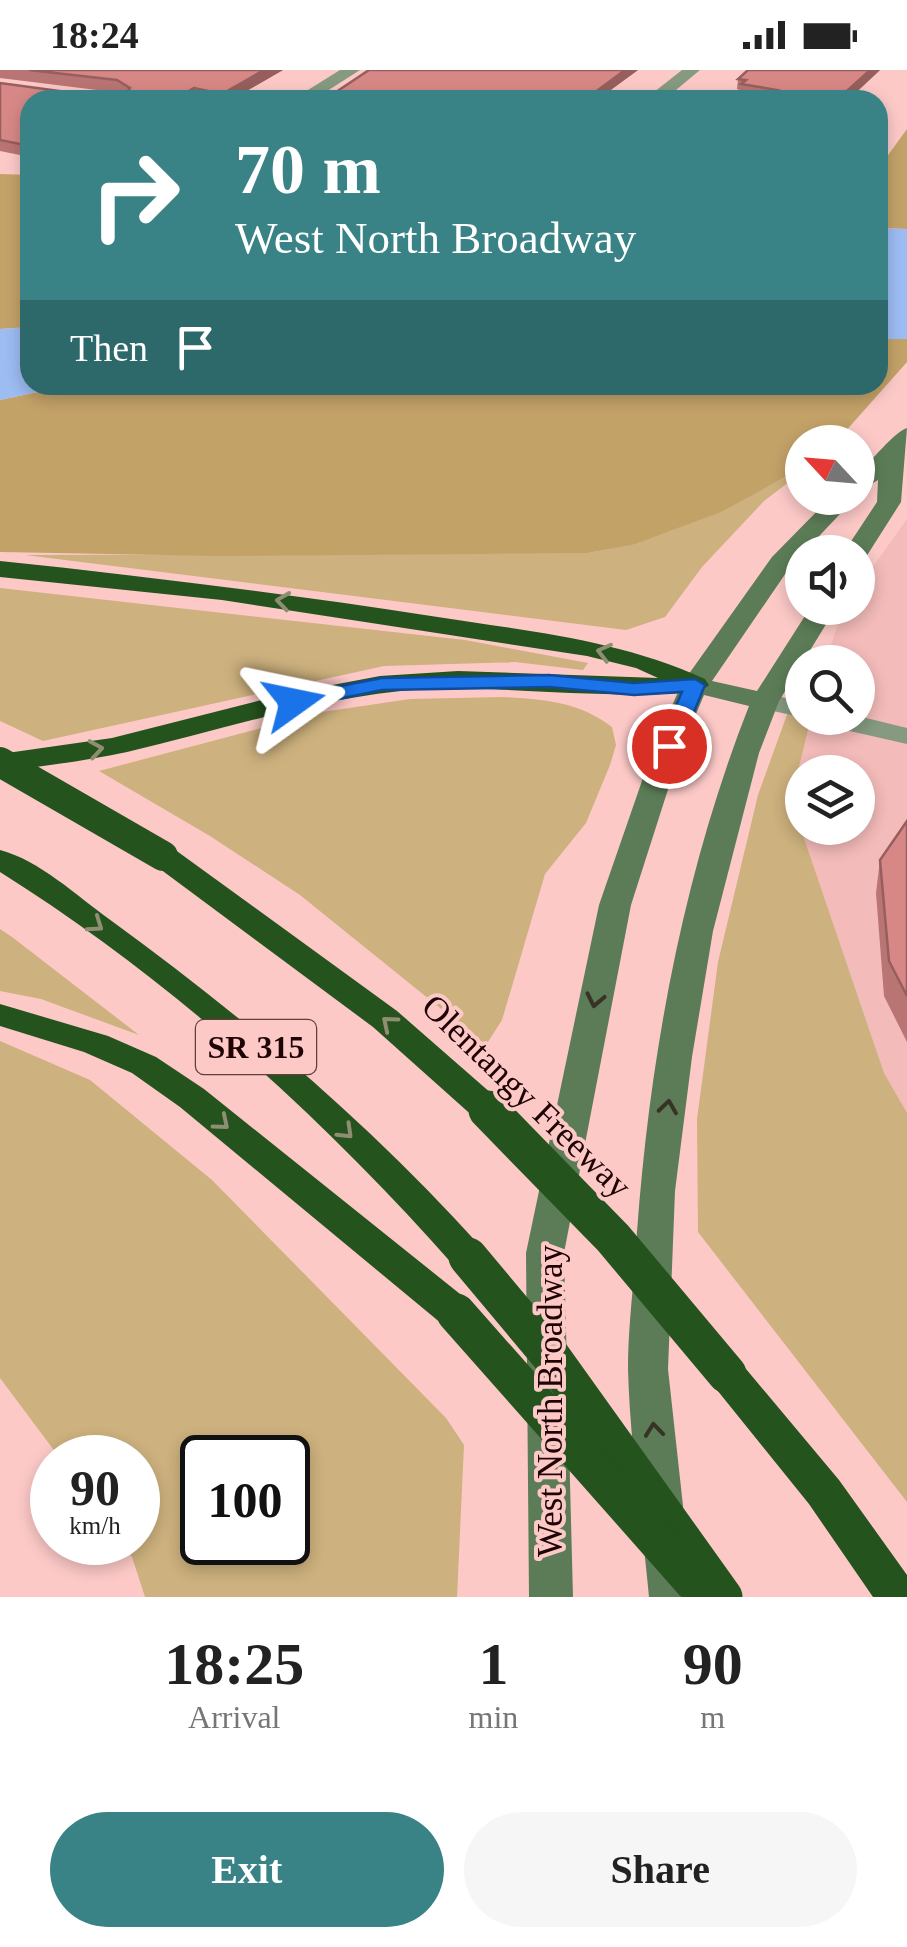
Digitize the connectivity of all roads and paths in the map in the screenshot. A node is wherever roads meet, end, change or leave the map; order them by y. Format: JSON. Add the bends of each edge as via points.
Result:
{"nodes":[{"id":1,"x":352,"y":70,"type":"edge"},
{"id":2,"x":692,"y":70,"type":"edge"},
{"id":3,"x":319,"y":90,"type":"edge"},
{"id":4,"x":666,"y":90,"type":"edge"},
{"id":5,"x":907,"y":434,"type":"edge"},
{"id":6,"x":891,"y":457,"type":"junction"},
{"id":7,"x":875,"y":471,"type":"edge"},
{"id":8,"x":827,"y":515,"type":"edge"},
{"id":9,"x":868,"y":535,"type":"edge"},
{"id":10,"x":0,"y":569,"type":"edge"},
{"id":11,"x":812,"y":625,"type":"edge"},
{"id":12,"x":695,"y":685,"type":"junction"},
{"id":13,"x":766,"y":701,"type":"junction"},
{"id":14,"x":785,"y":706,"type":"edge"},
{"id":15,"x":875,"y":729,"type":"edge"},
{"id":16,"x":907,"y":736,"type":"edge"},
{"id":17,"x":0,"y":762,"type":"edge"},
{"id":18,"x":8,"y":864,"type":"edge"},
{"id":19,"x":0,"y":1015,"type":"edge"},
{"id":20,"x":551,"y":1597,"type":"edge"},
{"id":21,"x":671,"y":1597,"type":"edge"},
{"id":22,"x":707,"y":1597,"type":"edge"},
{"id":23,"x":723,"y":1597,"type":"edge"},
{"id":24,"x":898,"y":1597,"type":"edge"}],
"edges":[{"from":1,"to":3,"type":"street"},
{"from":2,"to":4,"type":"street"},
{"from":5,"to":6,"type":"main road"},
{"from":6,"to":7,"type":"main road"},
{"from":6,"to":9,"type":"main road","via":[[889,502]]},
{"from":8,"to":12,"type":"main road","name":"West North Broadway","via":[[782,562]]},
{"from":12,"to":10,"type":"highway","one_way":true,"via":[[645,662],[587,648],[222,592]]},
{"from":11,"to":13,"type":"main road"},
{"from":12,"to":13,"type":"main road"},
{"from":17,"to":12,"type":"highway","one_way":true,"via":[[125,744],[382,684]]},
{"from":12,"to":20,"type":"main road","name":"West North Broadway","one_way":true,"via":[[615,905],[545,1252]]},
{"from":13,"to":14,"type":"street"},
{"from":21,"to":13,"type":"main road","one_way":true,"via":[[648,1369],[657,1191],[697,931],[720,835]]},
{"from":15,"to":16,"type":"street"},
{"from":24,"to":17,"type":"highway","name":"Olentangy Freeway","number":"SR 315","one_way":true,"bridge":true,"via":[[824,1492],[669,1299],[488,1110],[385,1019],[163,856]]},
{"from":18,"to":23,"type":"highway","number":"SR 315","one_way":true,"bridge":true,"via":[[230,1025],[407,1191],[550,1355]]},
{"from":19,"to":22,"type":"highway","one_way":true,"bridge":true,"via":[[144,1065],[456,1313]]}]}
